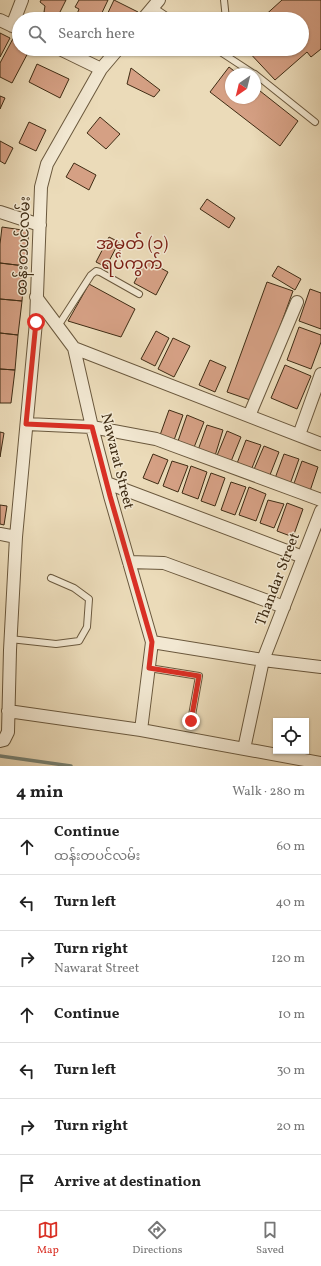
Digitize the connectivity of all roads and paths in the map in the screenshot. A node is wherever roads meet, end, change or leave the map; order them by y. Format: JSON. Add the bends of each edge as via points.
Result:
{"nodes":[{"id":1,"x":22,"y":0,"type":"edge"},
{"id":2,"x":224,"y":0,"type":"edge"},
{"id":3,"x":156,"y":4,"type":"edge"},
{"id":4,"x":19,"y":12,"type":"edge"},
{"id":5,"x":149,"y":12,"type":"edge"},
{"id":6,"x":164,"y":12,"type":"edge"},
{"id":7,"x":225,"y":12,"type":"edge"},
{"id":8,"x":0,"y":20,"type":"edge"},
{"id":9,"x":12,"y":26,"type":"edge"},
{"id":10,"x":74,"y":56,"type":"edge"},
{"id":11,"x":112,"y":56,"type":"edge"},
{"id":12,"x":227,"y":56,"type":"edge"},
{"id":13,"x":246,"y":68,"type":"edge"},
{"id":14,"x":101,"y":69,"type":"junction"},
{"id":15,"x":261,"y":79,"type":"edge"},
{"id":16,"x":315,"y":122,"type":"dead end"},
{"id":17,"x":0,"y":212,"type":"edge"},
{"id":18,"x":40,"y":225,"type":"junction"},
{"id":19,"x":139,"y":294,"type":"dead end"},
{"id":20,"x":36,"y":297,"type":"junction"},
{"id":21,"x":297,"y":302,"type":"dead end"},
{"id":22,"x":58,"y":326,"type":"junction"},
{"id":23,"x":74,"y":348,"type":"junction"},
{"id":24,"x":321,"y":374,"type":"edge"},
{"id":25,"x":249,"y":416,"type":"junction"},
{"id":26,"x":26,"y":424,"type":"junction"},
{"id":27,"x":92,"y":427,"type":"junction"},
{"id":28,"x":299,"y":435,"type":"junction"},
{"id":29,"x":321,"y":444,"type":"edge"},
{"id":30,"x":106,"y":483,"type":"junction"},
{"id":31,"x":321,"y":500,"type":"edge"},
{"id":32,"x":321,"y":511,"type":"edge"},
{"id":33,"x":0,"y":534,"type":"edge"},
{"id":34,"x":16,"y":537,"type":"junction"},
{"id":35,"x":303,"y":557,"type":"junction"},
{"id":36,"x":129,"y":562,"type":"junction"},
{"id":37,"x":51,"y":578,"type":"dead end"},
{"id":38,"x":284,"y":607,"type":"junction"},
{"id":39,"x":152,"y":642,"type":"junction"},
{"id":40,"x":7,"y":646,"type":"edge"},
{"id":41,"x":264,"y":660,"type":"junction"},
{"id":42,"x":321,"y":667,"type":"edge"},
{"id":43,"x":149,"y":668,"type":"junction"},
{"id":44,"x":8,"y":710,"type":"junction"},
{"id":45,"x":191,"y":721,"type":"dead end"},
{"id":46,"x":141,"y":730,"type":"junction"},
{"id":47,"x":2,"y":741,"type":"edge"},
{"id":48,"x":244,"y":749,"type":"junction"},
{"id":49,"x":321,"y":763,"type":"edge"}],
"edges":[{"from":1,"to":4,"type":"street"},
{"from":2,"to":7,"type":"lane"},
{"from":3,"to":5,"type":"street"},
{"from":3,"to":6,"type":"lane"},
{"from":8,"to":9,"type":"street"},
{"from":10,"to":14,"type":"street"},
{"from":11,"to":14,"type":"street","name":"ထန်းတပင်လမ်း"},
{"from":12,"to":13,"type":"lane"},
{"from":14,"to":18,"type":"street","name":"ထန်းတပင်လမ်း","via":[[47,164],[41,187]]},
{"from":15,"to":16,"type":"lane"},
{"from":17,"to":18,"type":"street"},
{"from":18,"to":20,"type":"street","name":"ထန်းတပင်လမ်း"},
{"from":19,"to":22,"type":"lane","via":[[96,271]]},
{"from":20,"to":22,"type":"street","name":"Nawarat Street"},
{"from":20,"to":26,"type":"street","name":"ထန်းတပင်လမ်း"},
{"from":21,"to":25,"type":"street"},
{"from":22,"to":23,"type":"street","name":"Nawarat Street"},
{"from":23,"to":25,"type":"street"},
{"from":23,"to":27,"type":"street","name":"Nawarat Street"},
{"from":24,"to":28,"type":"street"},
{"from":25,"to":28,"type":"street"},
{"from":26,"to":27,"type":"street"},
{"from":26,"to":34,"type":"street","name":"ထန်းတပင်လမ်း"},
{"from":27,"to":30,"type":"street","name":"Nawarat Street"},
{"from":27,"to":31,"type":"street","via":[[156,439]]},
{"from":28,"to":29,"type":"street"},
{"from":30,"to":35,"type":"street"},
{"from":30,"to":36,"type":"street","name":"Nawarat Street"},
{"from":32,"to":35,"type":"street","name":"Thandar Street"},
{"from":33,"to":34,"type":"street"},
{"from":34,"to":40,"type":"street","name":"ထန်းတပင်လမ်း"},
{"from":35,"to":38,"type":"street","name":"Thandar Street"},
{"from":36,"to":38,"type":"street","via":[[164,563]]},
{"from":36,"to":39,"type":"street","name":"Nawarat Street"},
{"from":37,"to":40,"type":"lane","via":[[74,588],[88,599],[87,627],[79,641]]},
{"from":38,"to":41,"type":"street","name":"Thandar Street"},
{"from":39,"to":41,"type":"street"},
{"from":39,"to":43,"type":"street"},
{"from":40,"to":44,"type":"street","name":"ထန်းတပင်လမ်း"},
{"from":41,"to":42,"type":"street"},
{"from":41,"to":48,"type":"street","name":"Thandar Street"},
{"from":43,"to":45,"type":"lane","via":[[199,676]]},
{"from":43,"to":46,"type":"street"},
{"from":44,"to":46,"type":"street"},
{"from":44,"to":47,"type":"street","name":"ထန်းတပင်လမ်း","via":[[8,732]]},
{"from":46,"to":48,"type":"street"},
{"from":48,"to":49,"type":"street"}]}
